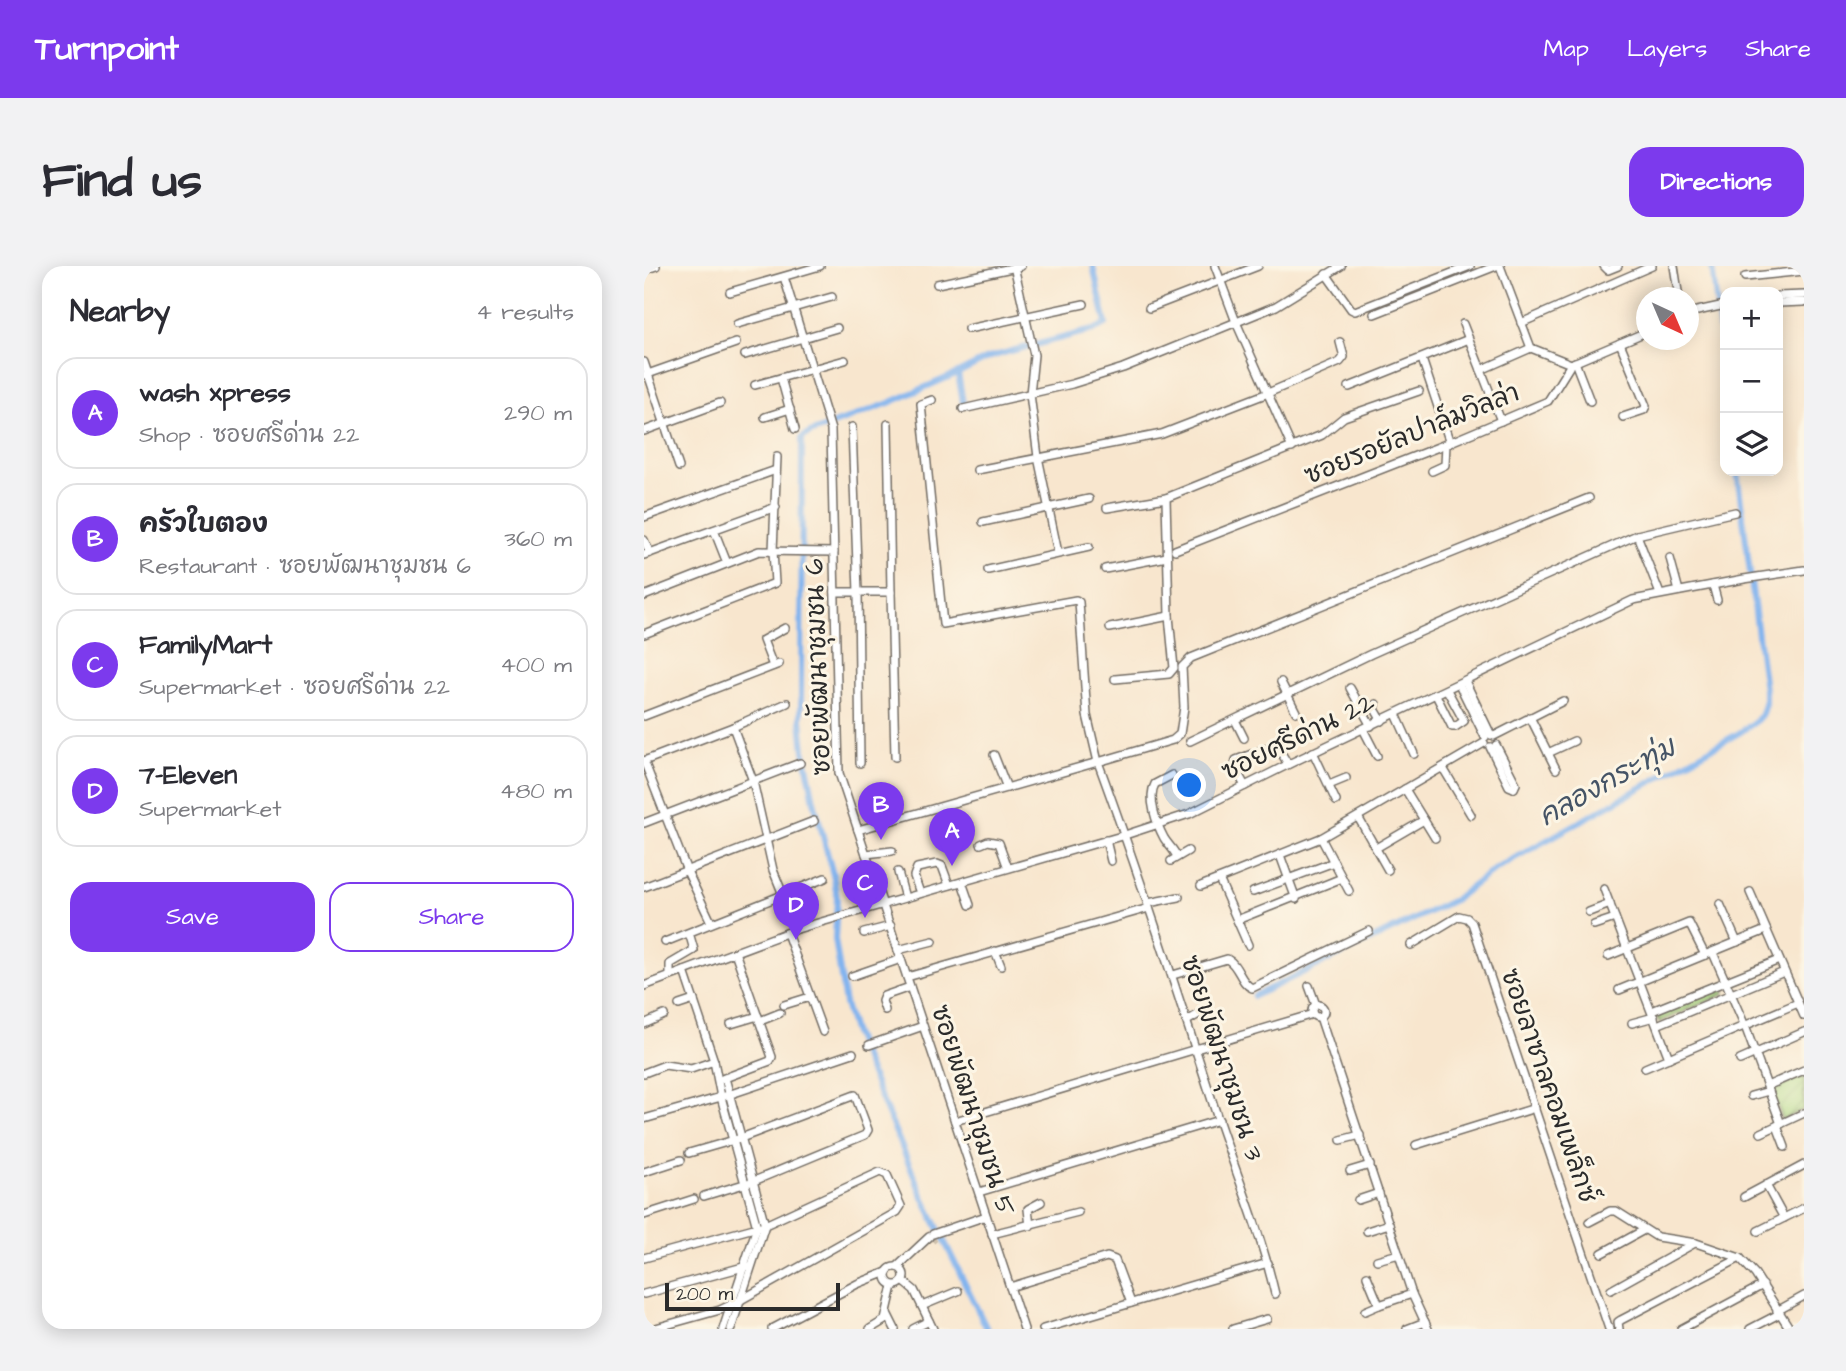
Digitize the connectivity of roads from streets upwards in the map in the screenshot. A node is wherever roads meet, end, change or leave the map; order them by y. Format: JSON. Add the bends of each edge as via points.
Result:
{"nodes":[{"id":1,"x":656,"y":266,"type":"edge"},
{"id":2,"x":820,"y":266,"type":"edge"},
{"id":3,"x":1017,"y":266,"type":"edge"},
{"id":4,"x":1215,"y":266,"type":"edge"},
{"id":5,"x":1258,"y":266,"type":"edge"},
{"id":6,"x":1341,"y":266,"type":"edge"},
{"id":7,"x":1470,"y":266,"type":"edge"},
{"id":8,"x":1498,"y":266,"type":"edge"},
{"id":9,"x":1604,"y":266,"type":"edge"},
{"id":10,"x":1618,"y":266,"type":"edge"},
{"id":11,"x":1652,"y":266,"type":"edge"},
{"id":12,"x":1674,"y":266,"type":"edge"},
{"id":13,"x":644,"y":270,"type":"edge"},
{"id":14,"x":1632,"y":270,"type":"edge"},
{"id":15,"x":1804,"y":271,"type":"edge"},
{"id":16,"x":1326,"y":274,"type":"junction"},
{"id":17,"x":784,"y":276,"type":"junction"},
{"id":18,"x":1745,"y":277,"type":"dead end"},
{"id":19,"x":1221,"y":281,"type":"junction"},
{"id":20,"x":937,"y":284,"type":"dead end"},
{"id":21,"x":1677,"y":287,"type":"edge"},
{"id":22,"x":730,"y":292,"type":"dead end"},
{"id":23,"x":1804,"y":295,"type":"edge"},
{"id":24,"x":1783,"y":296,"type":"edge"},
{"id":25,"x":832,"y":297,"type":"dead end"},
{"id":26,"x":1804,"y":302,"type":"edge"},
{"id":27,"x":1783,"y":303,"type":"edge"},
{"id":28,"x":1084,"y":304,"type":"dead end"},
{"id":29,"x":1720,"y":305,"type":"edge"},
{"id":30,"x":793,"y":308,"type":"junction"},
{"id":31,"x":1149,"y":308,"type":"dead end"},
{"id":32,"x":1699,"y":310,"type":"edge"},
{"id":33,"x":1374,"y":314,"type":"dead end"},
{"id":34,"x":1025,"y":316,"type":"junction"},
{"id":35,"x":1236,"y":322,"type":"junction"},
{"id":36,"x":1521,"y":323,"type":"junction"},
{"id":37,"x":737,"y":324,"type":"dead end"},
{"id":38,"x":1463,"y":324,"type":"dead end"},
{"id":39,"x":838,"y":328,"type":"dead end"},
{"id":40,"x":968,"y":329,"type":"dead end"},
{"id":41,"x":1636,"y":336,"type":"edge"},
{"id":42,"x":803,"y":339,"type":"junction"},
{"id":43,"x":1469,"y":339,"type":"junction"},
{"id":44,"x":1340,"y":342,"type":"dead end"},
{"id":45,"x":736,"y":343,"type":"dead end"},
{"id":46,"x":1620,"y":343,"type":"junction"},
{"id":47,"x":1531,"y":348,"type":"junction"},
{"id":48,"x":745,"y":355,"type":"dead end"},
{"id":49,"x":1422,"y":359,"type":"junction"},
{"id":50,"x":845,"y":360,"type":"dead end"},
{"id":51,"x":644,"y":362,"type":"edge"},
{"id":52,"x":1573,"y":363,"type":"junction"},
{"id":53,"x":812,"y":370,"type":"junction"},
{"id":54,"x":1481,"y":370,"type":"junction"},
{"id":55,"x":646,"y":374,"type":"edge"},
{"id":56,"x":781,"y":378,"type":"junction"},
{"id":57,"x":755,"y":385,"type":"dead end"},
{"id":58,"x":1349,"y":387,"type":"dead end"},
{"id":59,"x":1419,"y":391,"type":"dead end"},
{"id":60,"x":1268,"y":393,"type":"junction"},
{"id":61,"x":1030,"y":394,"type":"junction"},
{"id":62,"x":932,"y":400,"type":"dead end"},
{"id":63,"x":1590,"y":401,"type":"dead end"},
{"id":64,"x":720,"y":403,"type":"dead end"},
{"id":65,"x":790,"y":409,"type":"junction"},
{"id":66,"x":963,"y":409,"type":"dead end"},
{"id":67,"x":765,"y":417,"type":"dead end"},
{"id":68,"x":1623,"y":418,"type":"dead end"},
{"id":69,"x":1501,"y":421,"type":"junction"},
{"id":70,"x":666,"y":423,"type":"junction"},
{"id":71,"x":888,"y":424,"type":"dead end"},
{"id":72,"x":852,"y":427,"type":"dead end"},
{"id":73,"x":795,"y":429,"type":"dead end"},
{"id":74,"x":644,"y":431,"type":"edge"},
{"id":75,"x":1448,"y":444,"type":"junction"},
{"id":76,"x":1292,"y":448,"type":"junction"},
{"id":77,"x":777,"y":457,"type":"dead end"},
{"id":78,"x":1038,"y":457,"type":"junction"},
{"id":79,"x":680,"y":467,"type":"dead end"},
{"id":80,"x":776,"y":470,"type":"junction"},
{"id":81,"x":977,"y":470,"type":"dead end"},
{"id":82,"x":1432,"y":471,"type":"dead end"},
{"id":83,"x":1166,"y":498,"type":"junction"},
{"id":84,"x":1589,"y":498,"type":"dead end"},
{"id":85,"x":1089,"y":499,"type":"dead end"},
{"id":86,"x":776,"y":507,"type":"junction"},
{"id":87,"x":1049,"y":507,"type":"junction"},
{"id":88,"x":1107,"y":508,"type":"dead end"},
{"id":89,"x":1735,"y":512,"type":"dead end"},
{"id":90,"x":644,"y":517,"type":"edge"},
{"id":91,"x":983,"y":522,"type":"dead end"},
{"id":92,"x":714,"y":530,"type":"junction"},
{"id":93,"x":1637,"y":535,"type":"junction"},
{"id":94,"x":644,"y":540,"type":"edge"},
{"id":95,"x":1089,"y":547,"type":"dead end"},
{"id":96,"x":1175,"y":550,"type":"dead end"},
{"id":97,"x":774,"y":551,"type":"junction"},
{"id":98,"x":834,"y":552,"type":"junction"},
{"id":99,"x":647,"y":554,"type":"edge"},
{"id":100,"x":1058,"y":554,"type":"junction"},
{"id":101,"x":1167,"y":557,"type":"junction"},
{"id":102,"x":1670,"y":558,"type":"dead end"},
{"id":103,"x":727,"y":563,"type":"junction"},
{"id":104,"x":1105,"y":569,"type":"dead end"},
{"id":105,"x":988,"y":570,"type":"dead end"},
{"id":106,"x":1804,"y":570,"type":"edge"},
{"id":107,"x":1713,"y":585,"type":"junction"},
{"id":108,"x":1679,"y":591,"type":"junction"},
{"id":109,"x":835,"y":592,"type":"junction"},
{"id":110,"x":891,"y":592,"type":"junction"},
{"id":111,"x":858,"y":593,"type":"junction"},
{"id":112,"x":1660,"y":594,"type":"junction"},
{"id":113,"x":644,"y":596,"type":"edge"},
{"id":114,"x":1717,"y":600,"type":"dead end"},
{"id":115,"x":1169,"y":616,"type":"junction"},
{"id":116,"x":785,"y":628,"type":"dead end"},
{"id":117,"x":1110,"y":628,"type":"dead end"},
{"id":118,"x":644,"y":634,"type":"edge"},
{"id":119,"x":1115,"y":679,"type":"dead end"},
{"id":120,"x":1281,"y":682,"type":"dead end"},
{"id":121,"x":1462,"y":682,"type":"junction"},
{"id":122,"x":1350,"y":688,"type":"dead end"},
{"id":123,"x":1447,"y":690,"type":"junction"},
{"id":124,"x":1287,"y":694,"type":"junction"},
{"id":125,"x":1436,"y":695,"type":"junction"},
{"id":126,"x":1563,"y":701,"type":"dead end"},
{"id":127,"x":787,"y":703,"type":"dead end"},
{"id":128,"x":1376,"y":704,"type":"dead end"},
{"id":129,"x":1296,"y":712,"type":"dead end"},
{"id":130,"x":1396,"y":714,"type":"junction"},
{"id":131,"x":644,"y":716,"type":"edge"},
{"id":132,"x":1530,"y":717,"type":"junction"},
{"id":133,"x":1235,"y":720,"type":"junction"},
{"id":134,"x":1382,"y":721,"type":"junction"},
{"id":135,"x":733,"y":727,"type":"junction"},
{"id":136,"x":1367,"y":727,"type":"junction"},
{"id":137,"x":1244,"y":738,"type":"dead end"},
{"id":138,"x":1490,"y":740,"type":"junction"},
{"id":139,"x":1190,"y":741,"type":"dead end"},
{"id":140,"x":1574,"y":741,"type":"dead end"},
{"id":141,"x":1313,"y":752,"type":"junction"},
{"id":142,"x":1548,"y":753,"type":"junction"},
{"id":143,"x":1414,"y":754,"type":"dead end"},
{"id":144,"x":994,"y":755,"type":"dead end"},
{"id":145,"x":1377,"y":756,"type":"dead end"},
{"id":146,"x":895,"y":757,"type":"dead end"},
{"id":147,"x":644,"y":761,"type":"edge"},
{"id":148,"x":800,"y":762,"type":"dead end"},
{"id":149,"x":1098,"y":762,"type":"junction"},
{"id":150,"x":860,"y":763,"type":"dead end"},
{"id":151,"x":1288,"y":764,"type":"junction"},
{"id":152,"x":1443,"y":768,"type":"junction"},
{"id":153,"x":1556,"y":769,"type":"dead end"},
{"id":154,"x":1172,"y":775,"type":"dead end"},
{"id":155,"x":1346,"y":778,"type":"dead end"},
{"id":156,"x":752,"y":780,"type":"junction"},
{"id":157,"x":1329,"y":785,"type":"junction"},
{"id":158,"x":1245,"y":786,"type":"junction"},
{"id":159,"x":1007,"y":788,"type":"junction"},
{"id":160,"x":1405,"y":789,"type":"junction"},
{"id":161,"x":1336,"y":801,"type":"dead end"},
{"id":162,"x":666,"y":815,"type":"junction"},
{"id":163,"x":1471,"y":815,"type":"dead end"},
{"id":164,"x":1358,"y":817,"type":"junction"},
{"id":165,"x":1424,"y":820,"type":"junction"},
{"id":166,"x":814,"y":821,"type":"dead end"},
{"id":167,"x":644,"y":824,"type":"edge"},
{"id":168,"x":1159,"y":824,"type":"junction"},
{"id":169,"x":858,"y":830,"type":"junction"},
{"id":170,"x":1125,"y":835,"type":"junction"},
{"id":171,"x":1321,"y":838,"type":"junction"},
{"id":172,"x":1435,"y":838,"type":"dead end"},
{"id":173,"x":764,"y":839,"type":"junction"},
{"id":174,"x":1105,"y":841,"type":"junction"},
{"id":175,"x":981,"y":844,"type":"dead end"},
{"id":176,"x":1376,"y":848,"type":"junction"},
{"id":177,"x":892,"y":851,"type":"dead end"},
{"id":178,"x":1188,"y":851,"type":"dead end"},
{"id":179,"x":866,"y":854,"type":"junction"},
{"id":180,"x":1280,"y":855,"type":"junction"},
{"id":181,"x":1111,"y":861,"type":"dead end"},
{"id":182,"x":1334,"y":862,"type":"junction"},
{"id":183,"x":1008,"y":868,"type":"junction"},
{"id":184,"x":1388,"y":870,"type":"dead end"},
{"id":185,"x":687,"y":871,"type":"junction"},
{"id":186,"x":898,"y":872,"type":"dead end"},
{"id":187,"x":825,"y":878,"type":"dead end"},
{"id":188,"x":1342,"y":878,"type":"junction"},
{"id":189,"x":1219,"y":879,"type":"junction"},
{"id":190,"x":1289,"y":879,"type":"junction"},
{"id":191,"x":962,"y":882,"type":"junction"},
{"id":192,"x":949,"y":885,"type":"junction"},
{"id":193,"x":1201,"y":886,"type":"dead end"},
{"id":194,"x":644,"y":887,"type":"edge"},
{"id":195,"x":1604,"y":889,"type":"dead end"},
{"id":196,"x":1349,"y":891,"type":"dead end"},
{"id":197,"x":1253,"y":892,"type":"dead end"},
{"id":198,"x":1750,"y":892,"type":"dead end"},
{"id":199,"x":783,"y":894,"type":"junction"},
{"id":200,"x":919,"y":894,"type":"junction"},
{"id":201,"x":1180,"y":897,"type":"dead end"},
{"id":202,"x":1296,"y":897,"type":"junction"},
{"id":203,"x":905,"y":898,"type":"junction"},
{"id":204,"x":884,"y":904,"type":"junction"},
{"id":205,"x":1610,"y":904,"type":"junction"},
{"id":206,"x":1720,"y":904,"type":"dead end"},
{"id":207,"x":970,"y":905,"type":"dead end"},
{"id":208,"x":1148,"y":905,"type":"junction"},
{"id":209,"x":1589,"y":912,"type":"dead end"},
{"id":210,"x":1615,"y":918,"type":"junction"},
{"id":211,"x":1237,"y":920,"type":"junction"},
{"id":212,"x":711,"y":922,"type":"junction"},
{"id":213,"x":1594,"y":925,"type":"dead end"},
{"id":214,"x":891,"y":926,"type":"junction"},
{"id":215,"x":797,"y":929,"type":"junction"},
{"id":216,"x":1766,"y":930,"type":"junction"},
{"id":217,"x":1369,"y":931,"type":"dead end"},
{"id":218,"x":787,"y":933,"type":"junction"},
{"id":219,"x":864,"y":933,"type":"dead end"},
{"id":220,"x":690,"y":936,"type":"dead end"},
{"id":221,"x":933,"y":941,"type":"dead end"},
{"id":222,"x":665,"y":942,"type":"dead end"},
{"id":223,"x":1737,"y":942,"type":"junction"},
{"id":224,"x":1248,"y":945,"type":"dead end"},
{"id":225,"x":1411,"y":945,"type":"dead end"},
{"id":226,"x":1627,"y":948,"type":"junction"},
{"id":227,"x":898,"y":950,"type":"junction"},
{"id":228,"x":996,"y":951,"type":"junction"},
{"id":229,"x":736,"y":952,"type":"junction"},
{"id":230,"x":1709,"y":954,"type":"junction"},
{"id":231,"x":1608,"y":956,"type":"dead end"},
{"id":232,"x":901,"y":959,"type":"junction"},
{"id":233,"x":1779,"y":960,"type":"junction"},
{"id":234,"x":1001,"y":966,"type":"dead end"},
{"id":235,"x":684,"y":971,"type":"junction"},
{"id":236,"x":1784,"y":972,"type":"junction"},
{"id":237,"x":1173,"y":975,"type":"junction"},
{"id":238,"x":670,"y":976,"type":"junction"},
{"id":239,"x":852,"y":976,"type":"dead end"},
{"id":240,"x":907,"y":977,"type":"junction"},
{"id":241,"x":1641,"y":982,"type":"junction"},
{"id":242,"x":1724,"y":982,"type":"junction"},
{"id":243,"x":644,"y":985,"type":"edge"},
{"id":244,"x":1309,"y":986,"type":"dead end"},
{"id":245,"x":910,"y":987,"type":"junction"},
{"id":246,"x":1619,"y":990,"type":"dead end"},
{"id":247,"x":1730,"y":995,"type":"junction"},
{"id":248,"x":810,"y":997,"type":"junction"},
{"id":249,"x":694,"y":1000,"type":"junction"},
{"id":250,"x":1798,"y":1003,"type":"junction"},
{"id":251,"x":679,"y":1005,"type":"dead end"},
{"id":252,"x":784,"y":1005,"type":"dead end"},
{"id":253,"x":885,"y":1010,"type":"dead end"},
{"id":254,"x":1204,"y":1011,"type":"dead end"},
{"id":255,"x":780,"y":1013,"type":"dead end"},
{"id":256,"x":664,"y":1015,"type":"dead end"},
{"id":257,"x":1316,"y":1016,"type":"junction"},
{"id":258,"x":1804,"y":1016,"type":"edge"},
{"id":259,"x":1654,"y":1018,"type":"junction"},
{"id":260,"x":759,"y":1019,"type":"junction"},
{"id":261,"x":645,"y":1021,"type":"edge"},
{"id":262,"x":1186,"y":1021,"type":"junction"},
{"id":263,"x":1632,"y":1023,"type":"dead end"},
{"id":264,"x":731,"y":1024,"type":"dead end"},
{"id":265,"x":1745,"y":1026,"type":"junction"},
{"id":266,"x":923,"y":1027,"type":"junction"},
{"id":267,"x":823,"y":1032,"type":"dead end"},
{"id":268,"x":1804,"y":1032,"type":"edge"},
{"id":269,"x":869,"y":1045,"type":"dead end"},
{"id":270,"x":1196,"y":1049,"type":"junction"},
{"id":271,"x":853,"y":1053,"type":"dead end"},
{"id":272,"x":1755,"y":1053,"type":"junction"},
{"id":273,"x":1669,"y":1058,"type":"junction"},
{"id":274,"x":1740,"y":1060,"type":"dead end"},
{"id":275,"x":715,"y":1061,"type":"junction"},
{"id":276,"x":1645,"y":1068,"type":"dead end"},
{"id":277,"x":1804,"y":1070,"type":"edge"},
{"id":278,"x":644,"y":1073,"type":"edge"},
{"id":279,"x":722,"y":1079,"type":"junction"},
{"id":280,"x":1768,"y":1088,"type":"junction"},
{"id":281,"x":724,"y":1096,"type":"junction"},
{"id":282,"x":1751,"y":1096,"type":"dead end"},
{"id":283,"x":1535,"y":1108,"type":"junction"},
{"id":284,"x":1804,"y":1113,"type":"edge"},
{"id":285,"x":644,"y":1119,"type":"edge"},
{"id":286,"x":1219,"y":1120,"type":"junction"},
{"id":287,"x":955,"y":1121,"type":"junction"},
{"id":288,"x":1779,"y":1125,"type":"junction"},
{"id":289,"x":1761,"y":1133,"type":"dead end"},
{"id":290,"x":1360,"y":1135,"type":"junction"},
{"id":291,"x":737,"y":1139,"type":"junction"},
{"id":292,"x":1341,"y":1140,"type":"dead end"},
{"id":293,"x":1416,"y":1145,"type":"dead end"},
{"id":294,"x":1785,"y":1147,"type":"dead end"},
{"id":295,"x":689,"y":1153,"type":"dead end"},
{"id":296,"x":681,"y":1160,"type":"dead end"},
{"id":297,"x":1370,"y":1165,"type":"junction"},
{"id":298,"x":1804,"y":1165,"type":"edge"},
{"id":299,"x":1350,"y":1171,"type":"dead end"},
{"id":300,"x":644,"y":1172,"type":"edge"},
{"id":301,"x":750,"y":1182,"type":"junction"},
{"id":302,"x":1766,"y":1185,"type":"junction"},
{"id":303,"x":979,"y":1192,"type":"junction"},
{"id":304,"x":1379,"y":1193,"type":"junction"},
{"id":305,"x":704,"y":1196,"type":"dead end"},
{"id":306,"x":1744,"y":1197,"type":"dead end"},
{"id":307,"x":694,"y":1199,"type":"dead end"},
{"id":308,"x":1358,"y":1200,"type":"dead end"},
{"id":309,"x":1041,"y":1202,"type":"dead end"},
{"id":310,"x":1804,"y":1208,"type":"edge"},
{"id":311,"x":1078,"y":1212,"type":"dead end"},
{"id":312,"x":644,"y":1215,"type":"edge"},
{"id":313,"x":986,"y":1216,"type":"junction"},
{"id":314,"x":1784,"y":1218,"type":"junction"},
{"id":315,"x":1589,"y":1222,"type":"dead end"},
{"id":316,"x":1389,"y":1224,"type":"junction"},
{"id":317,"x":761,"y":1226,"type":"junction"},
{"id":318,"x":1030,"y":1226,"type":"junction"},
{"id":319,"x":1644,"y":1230,"type":"junction"},
{"id":320,"x":1367,"y":1231,"type":"dead end"},
{"id":321,"x":1758,"y":1231,"type":"dead end"},
{"id":322,"x":992,"y":1234,"type":"junction"},
{"id":323,"x":1696,"y":1243,"type":"junction"},
{"id":324,"x":1602,"y":1253,"type":"dead end"},
{"id":325,"x":1399,"y":1254,"type":"junction"},
{"id":326,"x":644,"y":1258,"type":"edge"},
{"id":327,"x":1740,"y":1258,"type":"junction"},
{"id":328,"x":1377,"y":1260,"type":"dead end"},
{"id":329,"x":1268,"y":1263,"type":"junction"},
{"id":330,"x":748,"y":1265,"type":"junction"},
{"id":331,"x":899,"y":1268,"type":"junction"},
{"id":332,"x":887,"y":1272,"type":"junction"},
{"id":333,"x":1367,"y":1276,"type":"dead end"},
{"id":334,"x":903,"y":1281,"type":"junction"},
{"id":335,"x":1763,"y":1285,"type":"junction"},
{"id":336,"x":893,"y":1286,"type":"junction"},
{"id":337,"x":1010,"y":1287,"type":"junction"},
{"id":338,"x":1611,"y":1290,"type":"dead end"},
{"id":339,"x":958,"y":1291,"type":"dead end"},
{"id":340,"x":644,"y":1294,"type":"edge"},
{"id":341,"x":1275,"y":1294,"type":"dead end"},
{"id":342,"x":1412,"y":1294,"type":"junction"},
{"id":343,"x":1804,"y":1296,"type":"edge"},
{"id":344,"x":735,"y":1303,"type":"junction"},
{"id":345,"x":1130,"y":1303,"type":"junction"},
{"id":346,"x":1379,"y":1305,"type":"junction"},
{"id":347,"x":922,"y":1307,"type":"junction"},
{"id":348,"x":1365,"y":1311,"type":"dead end"},
{"id":349,"x":1778,"y":1312,"type":"junction"},
{"id":350,"x":887,"y":1313,"type":"junction"},
{"id":351,"x":1267,"y":1319,"type":"dead end"},
{"id":352,"x":929,"y":1321,"type":"junction"},
{"id":353,"x":1427,"y":1326,"type":"edge"},
{"id":354,"x":652,"y":1329,"type":"edge"},
{"id":355,"x":723,"y":1329,"type":"edge"},
{"id":356,"x":731,"y":1329,"type":"edge"},
{"id":357,"x":772,"y":1329,"type":"edge"},
{"id":358,"x":870,"y":1329,"type":"edge"},
{"id":359,"x":895,"y":1329,"type":"edge"},
{"id":360,"x":913,"y":1329,"type":"edge"},
{"id":361,"x":933,"y":1329,"type":"edge"},
{"id":362,"x":1024,"y":1329,"type":"edge"},
{"id":363,"x":1043,"y":1329,"type":"edge"},
{"id":364,"x":1233,"y":1329,"type":"edge"},
{"id":365,"x":1407,"y":1329,"type":"edge"},
{"id":366,"x":1609,"y":1329,"type":"edge"},
{"id":367,"x":1619,"y":1329,"type":"edge"},
{"id":368,"x":1681,"y":1329,"type":"edge"},
{"id":369,"x":1750,"y":1329,"type":"edge"},
{"id":370,"x":1790,"y":1329,"type":"edge"}],
"edges":[{"from":1,"to":13,"type":"street"},
{"from":2,"to":17,"type":"street"},
{"from":3,"to":20,"type":"street"},
{"from":3,"to":34,"type":"street"},
{"from":4,"to":19,"type":"street"},
{"from":5,"to":19,"type":"street"},
{"from":6,"to":16,"type":"street"},
{"from":7,"to":16,"type":"street","via":[[1355,311]]},
{"from":8,"to":33,"type":"street"},
{"from":8,"to":36,"type":"street"},
{"from":9,"to":10,"type":"street","via":[[1608,270]]},
{"from":11,"to":14,"type":"street"},
{"from":12,"to":21,"type":"street"},
{"from":14,"to":36,"type":"street"},
{"from":15,"to":18,"type":"street"},
{"from":16,"to":35,"type":"street","via":[[1276,306]]},
{"from":17,"to":22,"type":"street"},
{"from":17,"to":30,"type":"street","name":"ซอยพัฒนาชุมชน 6"},
{"from":19,"to":31,"type":"street"},
{"from":19,"to":35,"type":"street"},
{"from":23,"to":24,"type":"street"},
{"from":25,"to":30,"type":"street"},
{"from":26,"to":27,"type":"street"},
{"from":28,"to":34,"type":"street"},
{"from":29,"to":32,"type":"street"},
{"from":30,"to":37,"type":"street"},
{"from":30,"to":42,"type":"street","name":"ซอยพัฒนาชุมชน 6"},
{"from":34,"to":40,"type":"street"},
{"from":34,"to":61,"type":"street","via":[[1034,355]]},
{"from":35,"to":60,"type":"street"},
{"from":35,"to":61,"type":"street","via":[[1123,368]]},
{"from":36,"to":47,"type":"street"},
{"from":38,"to":43,"type":"street"},
{"from":39,"to":42,"type":"street"},
{"from":41,"to":46,"type":"street"},
{"from":42,"to":48,"type":"street"},
{"from":42,"to":53,"type":"street","name":"ซอยพัฒนาชุมชน 6"},
{"from":43,"to":49,"type":"street"},
{"from":43,"to":54,"type":"street"},
{"from":44,"to":60,"type":"street","via":[[1344,357],[1340,362]]},
{"from":45,"to":55,"type":"street"},
{"from":46,"to":52,"type":"street"},
{"from":46,"to":68,"type":"street","via":[[1646,407]]},
{"from":47,"to":52,"type":"street"},
{"from":47,"to":54,"type":"street"},
{"from":49,"to":58,"type":"street"},
{"from":49,"to":75,"type":"street"},
{"from":50,"to":53,"type":"street"},
{"from":51,"to":55,"type":"street"},
{"from":52,"to":63,"type":"street"},
{"from":52,"to":69,"type":"street","name":"ซอยรอยัลปาล์มวิลล่า","via":[[1548,401]]},
{"from":53,"to":56,"type":"street"},
{"from":53,"to":98,"type":"street","name":"ซอยพัฒนาชุมชน 6","via":[[831,430]]},
{"from":54,"to":69,"type":"street"},
{"from":55,"to":70,"type":"street"},
{"from":56,"to":57,"type":"street"},
{"from":56,"to":65,"type":"street"},
{"from":59,"to":76,"type":"street","via":[[1344,418],[1322,435]]},
{"from":60,"to":76,"type":"street"},
{"from":60,"to":78,"type":"street","via":[[1162,434]]},
{"from":61,"to":66,"type":"street"},
{"from":61,"to":78,"type":"street"},
{"from":62,"to":149,"type":"street","name":"ซอยพัฒนาชุมชน 3","via":[[921,404],[943,624],[1080,602],[1087,715]]},
{"from":64,"to":70,"type":"street"},
{"from":65,"to":67,"type":"street"},
{"from":65,"to":73,"type":"street"},
{"from":69,"to":75,"type":"street","name":"ซอยรอยัลปาล์มวิลล่า"},
{"from":70,"to":74,"type":"street"},
{"from":70,"to":79,"type":"street"},
{"from":71,"to":110,"type":"street"},
{"from":72,"to":111,"type":"street"},
{"from":75,"to":82,"type":"street","via":[[1445,466]]},
{"from":75,"to":96,"type":"street","name":"ซอยรอยัลปาล์มวิลล่า"},
{"from":76,"to":83,"type":"street"},
{"from":77,"to":80,"type":"street"},
{"from":78,"to":81,"type":"street"},
{"from":78,"to":87,"type":"street"},
{"from":80,"to":86,"type":"street"},
{"from":80,"to":90,"type":"street"},
{"from":83,"to":88,"type":"street"},
{"from":83,"to":101,"type":"street"},
{"from":84,"to":149,"type":"street","via":[[1191,658],[1182,667],[1180,734]]},
{"from":85,"to":87,"type":"street"},
{"from":86,"to":92,"type":"street"},
{"from":86,"to":97,"type":"street"},
{"from":87,"to":91,"type":"street"},
{"from":87,"to":100,"type":"street"},
{"from":89,"to":93,"type":"street"},
{"from":92,"to":99,"type":"street"},
{"from":92,"to":103,"type":"street"},
{"from":93,"to":112,"type":"street"},
{"from":93,"to":124,"type":"street"},
{"from":94,"to":99,"type":"street"},
{"from":95,"to":100,"type":"street"},
{"from":97,"to":98,"type":"street"},
{"from":97,"to":103,"type":"street"},
{"from":97,"to":118,"type":"street","via":[[774,585]]},
{"from":98,"to":109,"type":"street","name":"ซอยพัฒนาชุมชน 6"},
{"from":100,"to":105,"type":"street"},
{"from":101,"to":104,"type":"street"},
{"from":101,"to":115,"type":"street"},
{"from":102,"to":108,"type":"street"},
{"from":103,"to":113,"type":"street"},
{"from":106,"to":107,"type":"street","name":"ซอยศรีด่าน 22"},
{"from":107,"to":108,"type":"street","name":"ซอยศรีด่าน 22"},
{"from":107,"to":114,"type":"street"},
{"from":108,"to":112,"type":"street","name":"ซอยศรีด่าน 22"},
{"from":109,"to":111,"type":"street"},
{"from":109,"to":169,"type":"street","name":"ซอยพัฒนาชุมชน 6","via":[[838,767]]},
{"from":110,"to":111,"type":"street"},
{"from":110,"to":146,"type":"street"},
{"from":111,"to":150,"type":"street"},
{"from":112,"to":121,"type":"street","name":"ซอยศรีด่าน 22","via":[[1633,600]]},
{"from":115,"to":117,"type":"street"},
{"from":115,"to":119,"type":"street","via":[[1172,672]]},
{"from":116,"to":131,"type":"street","via":[[763,640],[776,665]]},
{"from":120,"to":124,"type":"street"},
{"from":121,"to":123,"type":"street","name":"ซอยศรีด่าน 22"},
{"from":121,"to":138,"type":"street"},
{"from":122,"to":136,"type":"street"},
{"from":123,"to":125,"type":"street","name":"ซอยศรีด่าน 22"},
{"from":123,"to":125,"type":"street","via":[[1464,721],[1455,727]]},
{"from":124,"to":129,"type":"street"},
{"from":124,"to":133,"type":"street"},
{"from":125,"to":130,"type":"street","name":"ซอยศรีด่าน 22"},
{"from":126,"to":132,"type":"street"},
{"from":127,"to":135,"type":"street"},
{"from":128,"to":134,"type":"street"},
{"from":130,"to":134,"type":"street","name":"ซอยศรีด่าน 22"},
{"from":130,"to":143,"type":"street"},
{"from":132,"to":138,"type":"street"},
{"from":132,"to":142,"type":"street"},
{"from":133,"to":137,"type":"street"},
{"from":133,"to":139,"type":"street"},
{"from":134,"to":136,"type":"street","name":"ซอยศรีด่าน 22"},
{"from":135,"to":147,"type":"street"},
{"from":135,"to":156,"type":"street"},
{"from":136,"to":141,"type":"street","name":"ซอยศรีด่าน 22"},
{"from":136,"to":145,"type":"street"},
{"from":138,"to":138,"type":"street","via":[[1516,784],[1514,788],[1509,786]]},
{"from":138,"to":152,"type":"street"},
{"from":140,"to":142,"type":"street"},
{"from":141,"to":151,"type":"street","name":"ซอยศรีด่าน 22"},
{"from":141,"to":157,"type":"street"},
{"from":142,"to":153,"type":"street"},
{"from":144,"to":159,"type":"street"},
{"from":147,"to":162,"type":"street"},
{"from":148,"to":156,"type":"street"},
{"from":149,"to":159,"type":"street"},
{"from":149,"to":170,"type":"street","name":"ซอยพัฒนาชุมชน 3"},
{"from":151,"to":158,"type":"street","name":"ซอยศรีด่าน 22"},
{"from":151,"to":158,"type":"street","via":[[1280,751],[1268,748],[1236,761]]},
{"from":152,"to":160,"type":"street"},
{"from":152,"to":163,"type":"street"},
{"from":154,"to":168,"type":"street","via":[[1152,790]]},
{"from":155,"to":157,"type":"street"},
{"from":156,"to":162,"type":"street"},
{"from":156,"to":173,"type":"street"},
{"from":157,"to":161,"type":"street"},
{"from":158,"to":168,"type":"street","name":"ซอยศรีด่าน 22"},
{"from":159,"to":169,"type":"street"},
{"from":160,"to":164,"type":"street"},
{"from":160,"to":165,"type":"street"},
{"from":162,"to":167,"type":"street"},
{"from":162,"to":185,"type":"street"},
{"from":164,"to":171,"type":"street"},
{"from":164,"to":176,"type":"street"},
{"from":165,"to":172,"type":"street"},
{"from":165,"to":176,"type":"street"},
{"from":166,"to":173,"type":"street"},
{"from":168,"to":170,"type":"street","name":"ซอยศรีด่าน 22"},
{"from":168,"to":178,"type":"street","via":[[1174,859]]},
{"from":169,"to":179,"type":"street","name":"ซอยพัฒนาชุมชน 6"},
{"from":170,"to":174,"type":"street","name":"ซอยศรีด่าน 22"},
{"from":170,"to":208,"type":"street","name":"ซอยพัฒนาชุมชน 3"},
{"from":171,"to":180,"type":"street"},
{"from":171,"to":182,"type":"street"},
{"from":173,"to":185,"type":"street"},
{"from":173,"to":199,"type":"street"},
{"from":174,"to":181,"type":"street"},
{"from":174,"to":183,"type":"street","name":"ซอยศรีด่าน 22"},
{"from":175,"to":183,"type":"street","via":[[999,843]]},
{"from":176,"to":184,"type":"street"},
{"from":177,"to":179,"type":"street"},
{"from":179,"to":204,"type":"street","name":"ซอยพัฒนาชุมชน 6"},
{"from":180,"to":189,"type":"street"},
{"from":180,"to":190,"type":"street"},
{"from":182,"to":188,"type":"street"},
{"from":182,"to":190,"type":"street"},
{"from":183,"to":191,"type":"street","name":"ซอยศรีด่าน 22"},
{"from":185,"to":194,"type":"street"},
{"from":185,"to":212,"type":"street"},
{"from":186,"to":203,"type":"street"},
{"from":187,"to":199,"type":"street"},
{"from":188,"to":196,"type":"street"},
{"from":188,"to":202,"type":"street"},
{"from":189,"to":193,"type":"street"},
{"from":189,"to":211,"type":"street"},
{"from":190,"to":197,"type":"street"},
{"from":190,"to":202,"type":"street"},
{"from":191,"to":192,"type":"street","name":"ซอยศรีด่าน 22"},
{"from":191,"to":207,"type":"street"},
{"from":192,"to":200,"type":"street","name":"ซอยศรีด่าน 22"},
{"from":192,"to":200,"type":"street","via":[[942,866],[917,869],[914,876]]},
{"from":195,"to":205,"type":"street"},
{"from":198,"to":216,"type":"street"},
{"from":199,"to":212,"type":"street"},
{"from":199,"to":215,"type":"street"},
{"from":200,"to":203,"type":"street","name":"ซอยศรีด่าน 22"},
{"from":201,"to":208,"type":"street"},
{"from":202,"to":211,"type":"street"},
{"from":203,"to":204,"type":"street","name":"ซอยศรีด่าน 22"},
{"from":204,"to":214,"type":"street","name":"ซอยพัฒนาชุมชน 5"},
{"from":204,"to":215,"type":"street","name":"ซอยศรีด่าน 22"},
{"from":205,"to":209,"type":"street"},
{"from":205,"to":210,"type":"street"},
{"from":206,"to":223,"type":"street"},
{"from":208,"to":228,"type":"street"},
{"from":208,"to":237,"type":"street","name":"ซอยพัฒนาชุมชน 3"},
{"from":210,"to":213,"type":"street"},
{"from":210,"to":226,"type":"street"},
{"from":211,"to":224,"type":"street"},
{"from":212,"to":222,"type":"street"},
{"from":214,"to":219,"type":"street"},
{"from":214,"to":227,"type":"street","name":"ซอยพัฒนาชุมชน 5"},
{"from":215,"to":218,"type":"street","name":"ซอยศรีด่าน 22"},
{"from":216,"to":223,"type":"street"},
{"from":216,"to":233,"type":"street"},
{"from":217,"to":237,"type":"street","via":[[1252,988],[1227,959]]},
{"from":218,"to":229,"type":"street","name":"ซอยศรีด่าน 22"},
{"from":218,"to":248,"type":"street"},
{"from":220,"to":238,"type":"street","via":[[694,950],[670,964]]},
{"from":221,"to":227,"type":"street"},
{"from":223,"to":230,"type":"street"},
{"from":225,"to":283,"type":"street","name":"ซอยลาซาลคอมเพล็กซ์","via":[[1460,916],[1472,923]]},
{"from":226,"to":230,"type":"street","via":[[1689,923]]},
{"from":226,"to":231,"type":"street"},
{"from":226,"to":241,"type":"street"},
{"from":227,"to":232,"type":"street","name":"ซอยพัฒนาชุมชน 5"},
{"from":228,"to":234,"type":"street"},
{"from":228,"to":240,"type":"street"},
{"from":229,"to":235,"type":"street","name":"ซอยศรีด่าน 22"},
{"from":229,"to":260,"type":"street"},
{"from":230,"to":241,"type":"street"},
{"from":230,"to":242,"type":"street"},
{"from":232,"to":239,"type":"street"},
{"from":232,"to":240,"type":"street","name":"ซอยพัฒนาชุมชน 5"},
{"from":233,"to":236,"type":"street"},
{"from":233,"to":242,"type":"street"},
{"from":235,"to":238,"type":"street","name":"ซอยศรีด่าน 22"},
{"from":235,"to":249,"type":"street"},
{"from":236,"to":247,"type":"street"},
{"from":236,"to":250,"type":"street"},
{"from":237,"to":262,"type":"street","name":"ซอยพัฒนาชุมชน 3"},
{"from":238,"to":243,"type":"street","name":"ซอยศรีด่าน 22"},
{"from":240,"to":245,"type":"street","name":"ซอยพัฒนาชุมชน 5"},
{"from":241,"to":246,"type":"street"},
{"from":241,"to":259,"type":"street"},
{"from":242,"to":247,"type":"street"},
{"from":242,"to":259,"type":"street"},
{"from":244,"to":257,"type":"street","via":[[1315,1006],[1324,1009]]},
{"from":245,"to":253,"type":"street","via":[[884,996]]},
{"from":245,"to":266,"type":"street","name":"ซอยพัฒนาชุมชน 5"},
{"from":247,"to":259,"type":"street"},
{"from":247,"to":265,"type":"street"},
{"from":248,"to":252,"type":"street"},
{"from":248,"to":267,"type":"street"},
{"from":249,"to":251,"type":"street"},
{"from":249,"to":275,"type":"street"},
{"from":250,"to":258,"type":"street"},
{"from":250,"to":265,"type":"street"},
{"from":254,"to":262,"type":"street"},
{"from":255,"to":260,"type":"street"},
{"from":256,"to":261,"type":"street"},
{"from":257,"to":270,"type":"street"},
{"from":257,"to":290,"type":"street"},
{"from":259,"to":263,"type":"street"},
{"from":259,"to":273,"type":"street"},
{"from":260,"to":264,"type":"street"},
{"from":260,"to":279,"type":"street","via":[[771,1059]]},
{"from":262,"to":270,"type":"street","name":"ซอยพัฒนาชุมชน 3"},
{"from":265,"to":272,"type":"street"},
{"from":265,"to":273,"type":"street"},
{"from":266,"to":269,"type":"street"},
{"from":266,"to":287,"type":"street","name":"ซอยพัฒนาชุมชน 5"},
{"from":268,"to":272,"type":"street"},
{"from":270,"to":286,"type":"street","name":"ซอยพัฒนาชุมชน 3"},
{"from":270,"to":287,"type":"street"},
{"from":271,"to":281,"type":"street"},
{"from":272,"to":274,"type":"street"},
{"from":272,"to":280,"type":"street"},
{"from":273,"to":276,"type":"street"},
{"from":275,"to":278,"type":"street","via":[[691,1069],[665,1065]]},
{"from":275,"to":279,"type":"street"},
{"from":277,"to":280,"type":"street"},
{"from":279,"to":281,"type":"street"},
{"from":280,"to":282,"type":"street"},
{"from":280,"to":288,"type":"street"},
{"from":281,"to":285,"type":"street"},
{"from":281,"to":291,"type":"street"},
{"from":283,"to":293,"type":"street"},
{"from":283,"to":366,"type":"street","name":"ซอยลาซาลคอมเพล็กซ์"},
{"from":284,"to":288,"type":"street"},
{"from":286,"to":303,"type":"street"},
{"from":286,"to":329,"type":"street","name":"ซอยพัฒนาชุมชน 3"},
{"from":287,"to":303,"type":"street","name":"ซอยพัฒนาชุมชน 5"},
{"from":288,"to":289,"type":"street"},
{"from":288,"to":294,"type":"street"},
{"from":290,"to":292,"type":"street"},
{"from":290,"to":297,"type":"street"},
{"from":291,"to":295,"type":"street"},
{"from":291,"to":301,"type":"street"},
{"from":291,"to":301,"type":"street","via":[[855,1095],[868,1130]]},
{"from":296,"to":300,"type":"street"},
{"from":297,"to":299,"type":"street"},
{"from":297,"to":304,"type":"street"},
{"from":298,"to":302,"type":"street"},
{"from":301,"to":305,"type":"street"},
{"from":301,"to":317,"type":"street"},
{"from":302,"to":306,"type":"street"},
{"from":302,"to":314,"type":"street"},
{"from":303,"to":313,"type":"street","name":"ซอยพัฒนาชุมชน 5"},
{"from":304,"to":308,"type":"street"},
{"from":304,"to":316,"type":"street"},
{"from":307,"to":312,"type":"street"},
{"from":309,"to":318,"type":"street","via":[[1028,1209]]},
{"from":310,"to":314,"type":"street"},
{"from":311,"to":318,"type":"street"},
{"from":313,"to":322,"type":"street","name":"ซอยพัฒนาชุมชน 5"},
{"from":313,"to":331,"type":"street","via":[[934,1236]]},
{"from":314,"to":321,"type":"street"},
{"from":315,"to":319,"type":"street","via":[[1613,1210]]},
{"from":316,"to":320,"type":"street"},
{"from":316,"to":325,"type":"street"},
{"from":317,"to":326,"type":"street"},
{"from":317,"to":330,"type":"street"},
{"from":317,"to":344,"type":"street","via":[[880,1172],[887,1175],[901,1206]]},
{"from":318,"to":322,"type":"street"},
{"from":319,"to":323,"type":"street","via":[[1664,1239]]},
{"from":319,"to":324,"type":"street"},
{"from":322,"to":337,"type":"street","name":"ซอยพัฒนาชุมชน 5"},
{"from":323,"to":327,"type":"street"},
{"from":323,"to":338,"type":"street"},
{"from":325,"to":328,"type":"street"},
{"from":325,"to":342,"type":"street"},
{"from":327,"to":335,"type":"street"},
{"from":327,"to":367,"type":"street","via":[[1621,1320]]},
{"from":329,"to":341,"type":"street","name":"ซอยพัฒนาชุมชน 3"},
{"from":329,"to":345,"type":"street"},
{"from":330,"to":340,"type":"street"},
{"from":330,"to":344,"type":"street"},
{"from":331,"to":332,"type":"street"},
{"from":331,"to":334,"type":"street"},
{"from":332,"to":336,"type":"street","via":[[886,1280]]},
{"from":332,"to":357,"type":"street"},
{"from":333,"to":346,"type":"street"},
{"from":334,"to":336,"type":"street"},
{"from":334,"to":347,"type":"street","via":[[914,1290]]},
{"from":335,"to":349,"type":"street"},
{"from":335,"to":368,"type":"street"},
{"from":336,"to":350,"type":"street"},
{"from":337,"to":345,"type":"street","via":[[1107,1256],[1115,1260]]},
{"from":337,"to":362,"type":"street","name":"ซอยพัฒนาชุมชน 5"},
{"from":339,"to":347,"type":"street"},
{"from":342,"to":346,"type":"street"},
{"from":342,"to":353,"type":"street"},
{"from":343,"to":349,"type":"street"},
{"from":344,"to":354,"type":"street"},
{"from":344,"to":355,"type":"street"},
{"from":344,"to":356,"type":"street"},
{"from":345,"to":363,"type":"street"},
{"from":346,"to":348,"type":"street"},
{"from":347,"to":352,"type":"street"},
{"from":349,"to":369,"type":"street"},
{"from":349,"to":370,"type":"street"},
{"from":350,"to":358,"type":"street","via":[[885,1320]]},
{"from":350,"to":359,"type":"street"},
{"from":351,"to":364,"type":"street"},
{"from":352,"to":360,"type":"street"},
{"from":352,"to":361,"type":"street"},
{"from":353,"to":365,"type":"street"}]}
